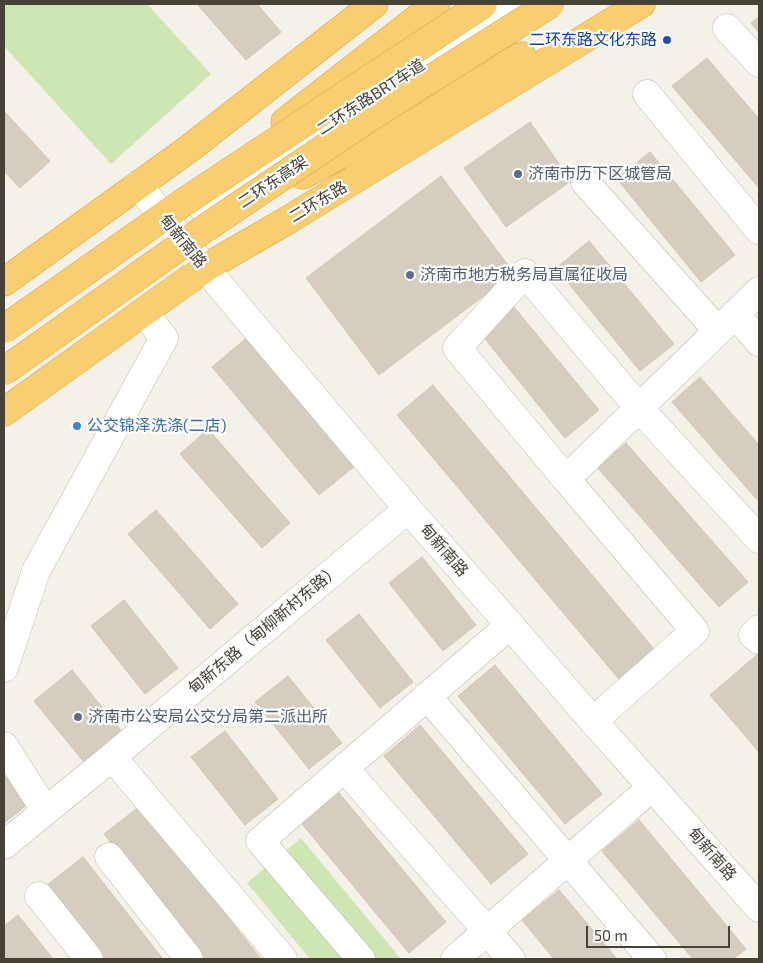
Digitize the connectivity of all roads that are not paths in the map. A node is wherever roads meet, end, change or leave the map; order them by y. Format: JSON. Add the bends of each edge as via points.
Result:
{"nodes":[{"id":1,"x":374,"y":4,"type":"edge"},
{"id":2,"x":436,"y":4,"type":"edge"},
{"id":3,"x":484,"y":4,"type":"edge"},
{"id":4,"x":514,"y":4,"type":"edge"},
{"id":5,"x":550,"y":4,"type":"edge"},
{"id":6,"x":608,"y":4,"type":"edge"},
{"id":7,"x":641,"y":4,"type":"edge"},
{"id":8,"x":727,"y":28,"type":"dead end"},
{"id":9,"x":759,"y":63,"type":"edge"},
{"id":10,"x":647,"y":94,"type":"dead end"},
{"id":11,"x":585,"y":182,"type":"dead end"},
{"id":12,"x":138,"y":185,"type":"junction"},
{"id":13,"x":199,"y":211,"type":"junction"},
{"id":14,"x":759,"y":230,"type":"edge"},
{"id":15,"x":205,"y":268,"type":"junction"},
{"id":16,"x":4,"y":282,"type":"edge"},
{"id":17,"x":759,"y":291,"type":"edge"},
{"id":18,"x":144,"y":312,"type":"junction"},
{"id":19,"x":726,"y":322,"type":"junction"},
{"id":20,"x":4,"y":329,"type":"edge"},
{"id":21,"x":759,"y":342,"type":"edge"},
{"id":22,"x":4,"y":371,"type":"edge"},
{"id":23,"x":639,"y":408,"type":"junction"},
{"id":24,"x":4,"y":412,"type":"edge"},
{"id":25,"x":566,"y":479,"type":"junction"},
{"id":26,"x":408,"y":509,"type":"junction"},
{"id":27,"x":759,"y":539,"type":"edge"},
{"id":28,"x":510,"y":625,"type":"junction"},
{"id":29,"x":759,"y":629,"type":"edge"},
{"id":30,"x":759,"y":640,"type":"edge"},
{"id":31,"x":4,"y":668,"type":"edge"},
{"id":32,"x":427,"y":696,"type":"junction"},
{"id":33,"x":592,"y":722,"type":"junction"},
{"id":34,"x":4,"y":746,"type":"edge"},
{"id":35,"x":112,"y":757,"type":"junction"},
{"id":36,"x":344,"y":768,"type":"junction"},
{"id":37,"x":652,"y":787,"type":"junction"},
{"id":38,"x":45,"y":810,"type":"junction"},
{"id":39,"x":4,"y":845,"type":"edge"},
{"id":40,"x":108,"y":858,"type":"dead end"},
{"id":41,"x":568,"y":861,"type":"junction"},
{"id":42,"x":39,"y":896,"type":"dead end"},
{"id":43,"x":759,"y":908,"type":"edge"},
{"id":44,"x":487,"y":931,"type":"junction"},
{"id":45,"x":89,"y":959,"type":"edge"},
{"id":46,"x":189,"y":959,"type":"edge"},
{"id":47,"x":283,"y":959,"type":"edge"},
{"id":48,"x":360,"y":959,"type":"edge"},
{"id":49,"x":455,"y":959,"type":"edge"},
{"id":50,"x":511,"y":959,"type":"edge"},
{"id":51,"x":652,"y":959,"type":"edge"}],
"edges":[{"from":1,"to":12,"type":"highway"},
{"from":2,"to":13,"type":"highway","bridge":true},
{"from":3,"to":13,"type":"highway","name":"二环东高架","bridge":true},
{"from":4,"to":13,"type":"street","name":"二环东路BRT车道"},
{"from":5,"to":13,"type":"highway","name":"二环东高架","bridge":true,"via":[[372,116]]},
{"from":6,"to":13,"type":"highway","bridge":true,"via":[[556,38]]},
{"from":7,"to":15,"type":"highway","name":"二环东路"},
{"from":8,"to":9,"type":"street"},
{"from":10,"to":14,"type":"street"},
{"from":11,"to":19,"type":"street"},
{"from":12,"to":13,"type":"street"},
{"from":12,"to":15,"type":"street","name":"甸新南路"},
{"from":12,"to":16,"type":"highway"},
{"from":13,"to":15,"type":"street"},
{"from":13,"to":20,"type":"highway","name":"二环东高架","bridge":true},
{"from":13,"to":22,"type":"highway","name":"二环东高架","bridge":true},
{"from":15,"to":18,"type":"highway","name":"二环东路"},
{"from":15,"to":26,"type":"street","name":"甸新南路"},
{"from":17,"to":19,"type":"street"},
{"from":18,"to":24,"type":"highway","name":"二环东路"},
{"from":18,"to":31,"type":"street","via":[[164,338],[36,571]]},
{"from":19,"to":21,"type":"street"},
{"from":19,"to":23,"type":"street"},
{"from":23,"to":25,"type":"street"},
{"from":23,"to":25,"type":"street","via":[[525,273],[457,348]]},
{"from":23,"to":27,"type":"street"},
{"from":25,"to":33,"type":"street","via":[[695,631]]},
{"from":26,"to":28,"type":"street","name":"甸新南路"},
{"from":26,"to":35,"type":"street","name":"甸新东路（甸柳新村东路）"},
{"from":28,"to":32,"type":"street"},
{"from":28,"to":33,"type":"street","name":"甸新南路"},
{"from":29,"to":30,"type":"street","via":[[753,635]]},
{"from":32,"to":36,"type":"street"},
{"from":32,"to":41,"type":"street"},
{"from":33,"to":37,"type":"street","name":"甸新南路"},
{"from":34,"to":38,"type":"street"},
{"from":35,"to":38,"type":"street","name":"甸新东路（甸柳新村东路）"},
{"from":35,"to":47,"type":"street"},
{"from":36,"to":44,"type":"street"},
{"from":36,"to":48,"type":"street","via":[[260,841]]},
{"from":37,"to":41,"type":"street"},
{"from":37,"to":43,"type":"street","name":"甸新南路"},
{"from":38,"to":39,"type":"street","name":"甸新东路（甸柳新村东路）"},
{"from":40,"to":46,"type":"street"},
{"from":41,"to":44,"type":"street"},
{"from":41,"to":51,"type":"street"},
{"from":42,"to":45,"type":"street"},
{"from":44,"to":49,"type":"street"},
{"from":44,"to":50,"type":"street"}]}
